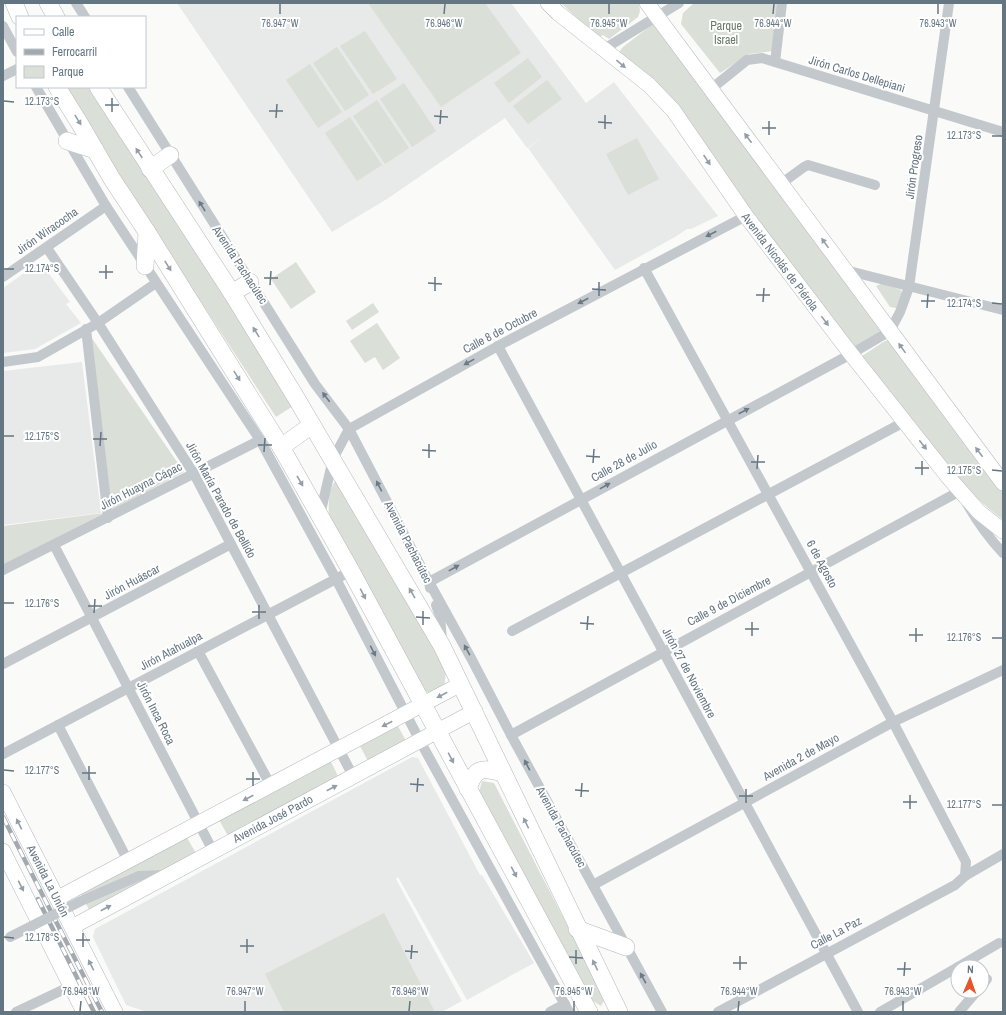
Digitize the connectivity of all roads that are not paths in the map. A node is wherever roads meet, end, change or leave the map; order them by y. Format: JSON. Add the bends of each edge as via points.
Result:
{"nodes":[{"id":1,"x":14,"y":3,"type":"edge"},
{"id":2,"x":76,"y":3,"type":"edge"},
{"id":3,"x":548,"y":3,"type":"edge"},
{"id":4,"x":647,"y":3,"type":"edge"},
{"id":5,"x":679,"y":3,"type":"edge"},
{"id":6,"x":782,"y":3,"type":"edge"},
{"id":7,"x":950,"y":3,"type":"edge"},
{"id":8,"x":20,"y":16,"type":"edge"},
{"id":9,"x":84,"y":16,"type":"edge"},
{"id":10,"x":657,"y":16,"type":"junction"},
{"id":11,"x":3,"y":26,"type":"edge"},
{"id":12,"x":604,"y":49,"type":"junction"},
{"id":13,"x":16,"y":50,"type":"edge"},
{"id":14,"x":774,"y":62,"type":"junction"},
{"id":15,"x":16,"y":70,"type":"edge"},
{"id":16,"x":3,"y":76,"type":"edge"},
{"id":17,"x":37,"y":88,"type":"edge"},
{"id":18,"x":58,"y":88,"type":"edge"},
{"id":19,"x":99,"y":88,"type":"edge"},
{"id":20,"x":129,"y":88,"type":"edge"},
{"id":21,"x":711,"y":89,"type":"junction"},
{"id":22,"x":935,"y":112,"type":"junction"},
{"id":23,"x":1003,"y":132,"type":"edge"},
{"id":24,"x":67,"y":141,"type":"junction"},
{"id":25,"x":95,"y":150,"type":"junction"},
{"id":26,"x":170,"y":155,"type":"junction"},
{"id":27,"x":150,"y":169,"type":"junction"},
{"id":28,"x":782,"y":183,"type":"junction"},
{"id":29,"x":875,"y":185,"type":"dead end"},
{"id":30,"x":106,"y":206,"type":"junction"},
{"id":31,"x":746,"y":216,"type":"junction"},
{"id":32,"x":148,"y":232,"type":"junction"},
{"id":33,"x":46,"y":248,"type":"junction"},
{"id":34,"x":145,"y":266,"type":"junction"},
{"id":35,"x":644,"y":268,"type":"junction"},
{"id":36,"x":845,"y":270,"type":"junction"},
{"id":37,"x":3,"y":277,"type":"edge"},
{"id":38,"x":250,"y":282,"type":"junction"},
{"id":39,"x":156,"y":284,"type":"junction"},
{"id":40,"x":909,"y":287,"type":"junction"},
{"id":41,"x":232,"y":293,"type":"junction"},
{"id":42,"x":1003,"y":310,"type":"edge"},
{"id":43,"x":98,"y":323,"type":"junction"},
{"id":44,"x":86,"y":329,"type":"junction"},
{"id":45,"x":890,"y":331,"type":"junction"},
{"id":46,"x":498,"y":346,"type":"junction"},
{"id":47,"x":850,"y":354,"type":"junction"},
{"id":48,"x":3,"y":362,"type":"edge"},
{"id":49,"x":728,"y":419,"type":"junction"},
{"id":50,"x":904,"y":422,"type":"junction"},
{"id":51,"x":312,"y":425,"type":"junction"},
{"id":52,"x":350,"y":428,"type":"junction"},
{"id":53,"x":260,"y":440,"type":"junction"},
{"id":54,"x":281,"y":447,"type":"junction"},
{"id":55,"x":334,"y":459,"type":"junction"},
{"id":56,"x":194,"y":474,"type":"junction"},
{"id":57,"x":1003,"y":483,"type":"edge"},
{"id":58,"x":960,"y":491,"type":"junction"},
{"id":59,"x":769,"y":494,"type":"junction"},
{"id":60,"x":581,"y":499,"type":"junction"},
{"id":61,"x":320,"y":515,"type":"junction"},
{"id":62,"x":108,"y":518,"type":"junction"},
{"id":63,"x":1003,"y":531,"type":"edge"},
{"id":64,"x":231,"y":544,"type":"junction"},
{"id":65,"x":54,"y":545,"type":"junction"},
{"id":66,"x":1003,"y":553,"type":"edge"},
{"id":67,"x":3,"y":570,"type":"edge"},
{"id":68,"x":351,"y":571,"type":"junction"},
{"id":69,"x":811,"y":571,"type":"junction"},
{"id":70,"x":621,"y":573,"type":"junction"},
{"id":71,"x":3,"y":578,"type":"edge"},
{"id":72,"x":336,"y":579,"type":"junction"},
{"id":73,"x":428,"y":582,"type":"junction"},
{"id":74,"x":268,"y":615,"type":"junction"},
{"id":75,"x":92,"y":617,"type":"junction"},
{"id":76,"x":512,"y":631,"type":"dead end"},
{"id":77,"x":442,"y":646,"type":"junction"},
{"id":78,"x":198,"y":651,"type":"junction"},
{"id":79,"x":663,"y":651,"type":"junction"},
{"id":80,"x":3,"y":664,"type":"edge"},
{"id":81,"x":1003,"y":670,"type":"edge"},
{"id":82,"x":462,"y":684,"type":"junction"},
{"id":83,"x":128,"y":688,"type":"junction"},
{"id":84,"x":422,"y":706,"type":"junction"},
{"id":85,"x":475,"y":711,"type":"junction"},
{"id":86,"x":406,"y":715,"type":"junction"},
{"id":87,"x":893,"y":722,"type":"junction"},
{"id":88,"x":58,"y":725,"type":"junction"},
{"id":89,"x":437,"y":732,"type":"junction"},
{"id":90,"x":510,"y":735,"type":"junction"},
{"id":91,"x":420,"y":741,"type":"junction"},
{"id":92,"x":339,"y":750,"type":"junction"},
{"id":93,"x":3,"y":754,"type":"edge"},
{"id":94,"x":502,"y":773,"type":"junction"},
{"id":95,"x":354,"y":776,"type":"junction"},
{"id":96,"x":271,"y":786,"type":"junction"},
{"id":97,"x":468,"y":789,"type":"junction"},
{"id":98,"x":3,"y":792,"type":"edge"},
{"id":99,"x":744,"y":802,"type":"junction"},
{"id":100,"x":199,"y":824,"type":"junction"},
{"id":101,"x":213,"y":851,"type":"junction"},
{"id":102,"x":4,"y":853,"type":"edge"},
{"id":103,"x":1003,"y":854,"type":"edge"},
{"id":104,"x":128,"y":861,"type":"junction"},
{"id":105,"x":168,"y":875,"type":"junction"},
{"id":106,"x":965,"y":876,"type":"junction"},
{"id":107,"x":593,"y":886,"type":"junction"},
{"id":108,"x":58,"y":898,"type":"junction"},
{"id":109,"x":37,"y":919,"type":"junction"},
{"id":110,"x":72,"y":927,"type":"junction"},
{"id":111,"x":577,"y":929,"type":"junction"},
{"id":112,"x":5,"y":937,"type":"edge"},
{"id":113,"x":999,"y":944,"type":"dead end"},
{"id":114,"x":626,"y":947,"type":"junction"},
{"id":115,"x":826,"y":953,"type":"junction"},
{"id":116,"x":972,"y":959,"type":"edge"},
{"id":117,"x":950,"y":972,"type":"edge"},
{"id":118,"x":71,"y":986,"type":"junction"},
{"id":119,"x":970,"y":999,"type":"edge"},
{"id":120,"x":567,"y":1008,"type":"edge"},
{"id":121,"x":16,"y":1012,"type":"edge"},
{"id":122,"x":84,"y":1012,"type":"edge"},
{"id":123,"x":115,"y":1012,"type":"edge"},
{"id":124,"x":550,"y":1012,"type":"edge"},
{"id":125,"x":589,"y":1012,"type":"edge"},
{"id":126,"x":619,"y":1012,"type":"edge"},
{"id":127,"x":662,"y":1012,"type":"edge"},
{"id":128,"x":718,"y":1012,"type":"edge"},
{"id":129,"x":858,"y":1012,"type":"edge"},
{"id":130,"x":880,"y":1012,"type":"edge"},
{"id":131,"x":959,"y":1012,"type":"edge"}],
"edges":[{"from":1,"to":8,"type":"main road"},
{"from":2,"to":9,"type":"street"},
{"from":3,"to":12,"type":"street","name":"Avenida Nicolás de Piérola"},
{"from":4,"to":10,"type":"street"},
{"from":5,"to":10,"type":"street"},
{"from":6,"to":14,"type":"street"},
{"from":7,"to":22,"type":"street","name":"Jirón Progreso"},
{"from":10,"to":12,"type":"street"},
{"from":10,"to":21,"type":"street"},
{"from":11,"to":13,"type":"street"},
{"from":12,"to":31,"type":"street","name":"Avenida Nicolás de Piérola","one_way":true,"via":[[649,85],[672,110]]},
{"from":14,"to":21,"type":"street","name":"Jirón Carlos Dellepiani","via":[[762,58],[747,60]]},
{"from":14,"to":22,"type":"street","name":"Jirón Carlos Dellepiani"},
{"from":15,"to":16,"type":"street"},
{"from":17,"to":24,"type":"street"},
{"from":18,"to":25,"type":"main road","one_way":true},
{"from":27,"to":19,"type":"main road","name":"Avenida Pachacútec","one_way":true},
{"from":20,"to":26,"type":"street","name":"Avenida Pachacútec"},
{"from":28,"to":21,"type":"street","one_way":true},
{"from":22,"to":23,"type":"street","name":"Jirón Carlos Dellepiani"},
{"from":22,"to":40,"type":"street","name":"Jirón Progreso"},
{"from":24,"to":25,"type":"main road"},
{"from":24,"to":30,"type":"street"},
{"from":25,"to":32,"type":"main road","via":[[112,180]]},
{"from":26,"to":27,"type":"main road"},
{"from":38,"to":26,"type":"street","name":"Avenida Pachacútec","one_way":true},
{"from":27,"to":41,"type":"main road","name":"Avenida Pachacútec"},
{"from":28,"to":29,"type":"street","via":[[804,166],[808,166]]},
{"from":36,"to":28,"type":"street","one_way":true},
{"from":30,"to":33,"type":"street","name":"Jirón Wiracocha"},
{"from":30,"to":34,"type":"street"},
{"from":31,"to":35,"type":"street","name":"Calle 8 de Octubre","one_way":true},
{"from":31,"to":47,"type":"street","name":"Avenida Nicolás de Piérola","one_way":true},
{"from":32,"to":34,"type":"main road"},
{"from":32,"to":54,"type":"main road","one_way":true},
{"from":33,"to":37,"type":"street","name":"Jirón Wiracocha"},
{"from":33,"to":43,"type":"street","name":"Jirón María Parado de Bellido"},
{"from":34,"to":39,"type":"street"},
{"from":35,"to":46,"type":"street","name":"Calle 8 de Octubre","one_way":true},
{"from":35,"to":49,"type":"street","name":"6 de Agosto"},
{"from":36,"to":40,"type":"street"},
{"from":36,"to":45,"type":"street"},
{"from":38,"to":41,"type":"main road"},
{"from":52,"to":38,"type":"street","name":"Avenida Pachacútec","one_way":true,"via":[[315,384]]},
{"from":39,"to":43,"type":"street"},
{"from":39,"to":53,"type":"street"},
{"from":40,"to":42,"type":"street"},
{"from":40,"to":45,"type":"street","name":"Jirón Progreso"},
{"from":51,"to":41,"type":"main road","name":"Avenida Pachacútec","one_way":true},
{"from":43,"to":44,"type":"street"},
{"from":43,"to":56,"type":"street","name":"Jirón María Parado de Bellido"},
{"from":44,"to":48,"type":"street","via":[[38,357]]},
{"from":44,"to":62,"type":"street"},
{"from":45,"to":47,"type":"street","name":"Calle 28 de Julio"},
{"from":57,"to":45,"type":"street","one_way":true},
{"from":46,"to":52,"type":"street","name":"Calle 8 de Octubre","one_way":true},
{"from":46,"to":60,"type":"street","name":"Jirón 27 de Noviembre"},
{"from":49,"to":47,"type":"street","name":"Calle 28 de Julio","one_way":true},
{"from":47,"to":50,"type":"street","name":"Avenida Nicolás de Piérola"},
{"from":49,"to":59,"type":"street","name":"6 de Agosto"},
{"from":60,"to":49,"type":"street","name":"Calle 28 de Julio","one_way":true},
{"from":50,"to":58,"type":"street","name":"Avenida Nicolás de Piérola","one_way":true},
{"from":50,"to":59,"type":"street"},
{"from":51,"to":54,"type":"main road"},
{"from":51,"to":55,"type":"main road","name":"Avenida Pachacútec"},
{"from":52,"to":55,"type":"street"},
{"from":73,"to":52,"type":"street","name":"Avenida Pachacútec","one_way":true},
{"from":53,"to":56,"type":"street","name":"Jirón Huayna Cápac"},
{"from":53,"to":72,"type":"street"},
{"from":54,"to":61,"type":"main road","one_way":true},
{"from":55,"to":61,"type":"street"},
{"from":77,"to":55,"type":"main road","name":"Avenida Pachacútec","one_way":true},
{"from":56,"to":62,"type":"street","name":"Jirón Huayna Cápac"},
{"from":56,"to":64,"type":"street","name":"Jirón María Parado de Bellido"},
{"from":58,"to":63,"type":"street","name":"Avenida Nicolás de Piérola","via":[[979,512]]},
{"from":58,"to":66,"type":"street","via":[[975,518]]},
{"from":58,"to":69,"type":"street","name":"Calle 9 de Diciembre"},
{"from":59,"to":69,"type":"street","name":"6 de Agosto"},
{"from":59,"to":70,"type":"street"},
{"from":60,"to":70,"type":"street","name":"Jirón 27 de Noviembre"},
{"from":73,"to":60,"type":"street","name":"Calle 28 de Julio","one_way":true},
{"from":61,"to":68,"type":"main road"},
{"from":62,"to":65,"type":"street","name":"Jirón Huayna Cápac"},
{"from":64,"to":74,"type":"street","name":"Jirón María Parado de Bellido"},
{"from":64,"to":75,"type":"street","name":"Jirón Huáscar"},
{"from":65,"to":67,"type":"street","name":"Jirón Huayna Cápac"},
{"from":65,"to":71,"type":"street","name":"Jirón Huayna Cápac","via":[[43,557]]},
{"from":65,"to":75,"type":"street","name":"Jirón Inca Roca"},
{"from":68,"to":72,"type":"street","name":"Jirón Atahualpa"},
{"from":68,"to":84,"type":"main road","one_way":true},
{"from":69,"to":79,"type":"street","name":"Calle 9 de Diciembre"},
{"from":69,"to":87,"type":"street","name":"6 de Agosto"},
{"from":70,"to":76,"type":"street"},
{"from":70,"to":79,"type":"street","name":"Jirón 27 de Noviembre"},
{"from":72,"to":74,"type":"street","name":"Jirón Atahualpa"},
{"from":72,"to":86,"type":"street","one_way":true},
{"from":73,"to":77,"type":"street","via":[[440,616]]},
{"from":90,"to":73,"type":"street","name":"Avenida Pachacútec","one_way":true},
{"from":74,"to":78,"type":"street","name":"Jirón Atahualpa"},
{"from":74,"to":92,"type":"street","name":"Jirón María Parado de Bellido"},
{"from":75,"to":80,"type":"street","name":"Jirón Huáscar"},
{"from":75,"to":83,"type":"street","name":"Jirón Inca Roca"},
{"from":77,"to":82,"type":"main road","name":"Avenida Pachacútec"},
{"from":78,"to":83,"type":"street","name":"Jirón Atahualpa"},
{"from":78,"to":96,"type":"street"},
{"from":79,"to":90,"type":"street","name":"Calle 9 de Diciembre"},
{"from":79,"to":99,"type":"street","name":"Jirón 27 de Noviembre"},
{"from":81,"to":87,"type":"street","name":"Avenida 2 de Mayo"},
{"from":82,"to":84,"type":"street","one_way":true},
{"from":82,"to":85,"type":"main road","name":"Avenida Pachacútec"},
{"from":83,"to":88,"type":"street","name":"Jirón Atahualpa"},
{"from":83,"to":100,"type":"street","name":"Jirón Inca Roca"},
{"from":84,"to":86,"type":"street"},
{"from":84,"to":89,"type":"main road"},
{"from":85,"to":89,"type":"street","name":"Avenida José Pardo"},
{"from":85,"to":94,"type":"main road","name":"Avenida Pachacútec"},
{"from":86,"to":91,"type":"street"},
{"from":86,"to":92,"type":"street","one_way":true},
{"from":87,"to":99,"type":"street","name":"Avenida 2 de Mayo"},
{"from":87,"to":106,"type":"street","name":"6 de Agosto","via":[[966,862]]},
{"from":88,"to":93,"type":"street","name":"Jirón Atahualpa"},
{"from":88,"to":104,"type":"street"},
{"from":89,"to":91,"type":"street","name":"Avenida José Pardo"},
{"from":89,"to":97,"type":"main road","one_way":true},
{"from":107,"to":90,"type":"street","name":"Avenida Pachacútec","one_way":true},
{"from":91,"to":95,"type":"street","name":"Avenida José Pardo"},
{"from":91,"to":120,"type":"street"},
{"from":92,"to":95,"type":"street","name":"Jirón María Parado de Bellido"},
{"from":92,"to":96,"type":"street"},
{"from":94,"to":97,"type":"main road","via":[[489,770],[477,772],[473,775]]},
{"from":111,"to":94,"type":"main road","name":"Avenida Pachacútec","one_way":true},
{"from":101,"to":95,"type":"street","name":"Avenida José Pardo","one_way":true},
{"from":96,"to":100,"type":"street","one_way":true},
{"from":97,"to":125,"type":"main road","one_way":true},
{"from":108,"to":98,"type":"street","name":"Avenida La Unión","one_way":true},
{"from":99,"to":107,"type":"street","name":"Avenida 2 de Mayo"},
{"from":99,"to":115,"type":"street","name":"Jirón 27 de Noviembre"},
{"from":100,"to":101,"type":"street","name":"Jirón Inca Roca"},
{"from":100,"to":104,"type":"street"},
{"from":101,"to":105,"type":"street","name":"Avenida José Pardo"},
{"from":102,"to":109,"type":"street","one_way":true},
{"from":103,"to":106,"type":"street","name":"Calle La Paz"},
{"from":104,"to":108,"type":"street"},
{"from":110,"to":105,"type":"street","name":"Avenida José Pardo","one_way":true},
{"from":105,"to":112,"type":"street","bridge":true,"via":[[139,876]]},
{"from":106,"to":115,"type":"street","name":"Calle La Paz","via":[[955,885]]},
{"from":107,"to":114,"type":"street","name":"Avenida Pachacútec"},
{"from":108,"to":110,"type":"street","name":"Avenida La Unión"},
{"from":109,"to":112,"type":"street"},
{"from":109,"to":118,"type":"street"},
{"from":123,"to":110,"type":"street","name":"Avenida La Unión","one_way":true},
{"from":111,"to":114,"type":"main road"},
{"from":126,"to":111,"type":"main road","name":"Avenida Pachacútec","one_way":true},
{"from":113,"to":116,"type":"street"},
{"from":127,"to":114,"type":"street","name":"Avenida Pachacútec","one_way":true},
{"from":115,"to":128,"type":"street","name":"Calle La Paz"},
{"from":115,"to":129,"type":"street","name":"Jirón 27 de Noviembre"},
{"from":117,"to":130,"type":"street"},
{"from":118,"to":121,"type":"street"},
{"from":118,"to":122,"type":"street"},
{"from":119,"to":131,"type":"street"},
{"from":120,"to":124,"type":"street"}]}
